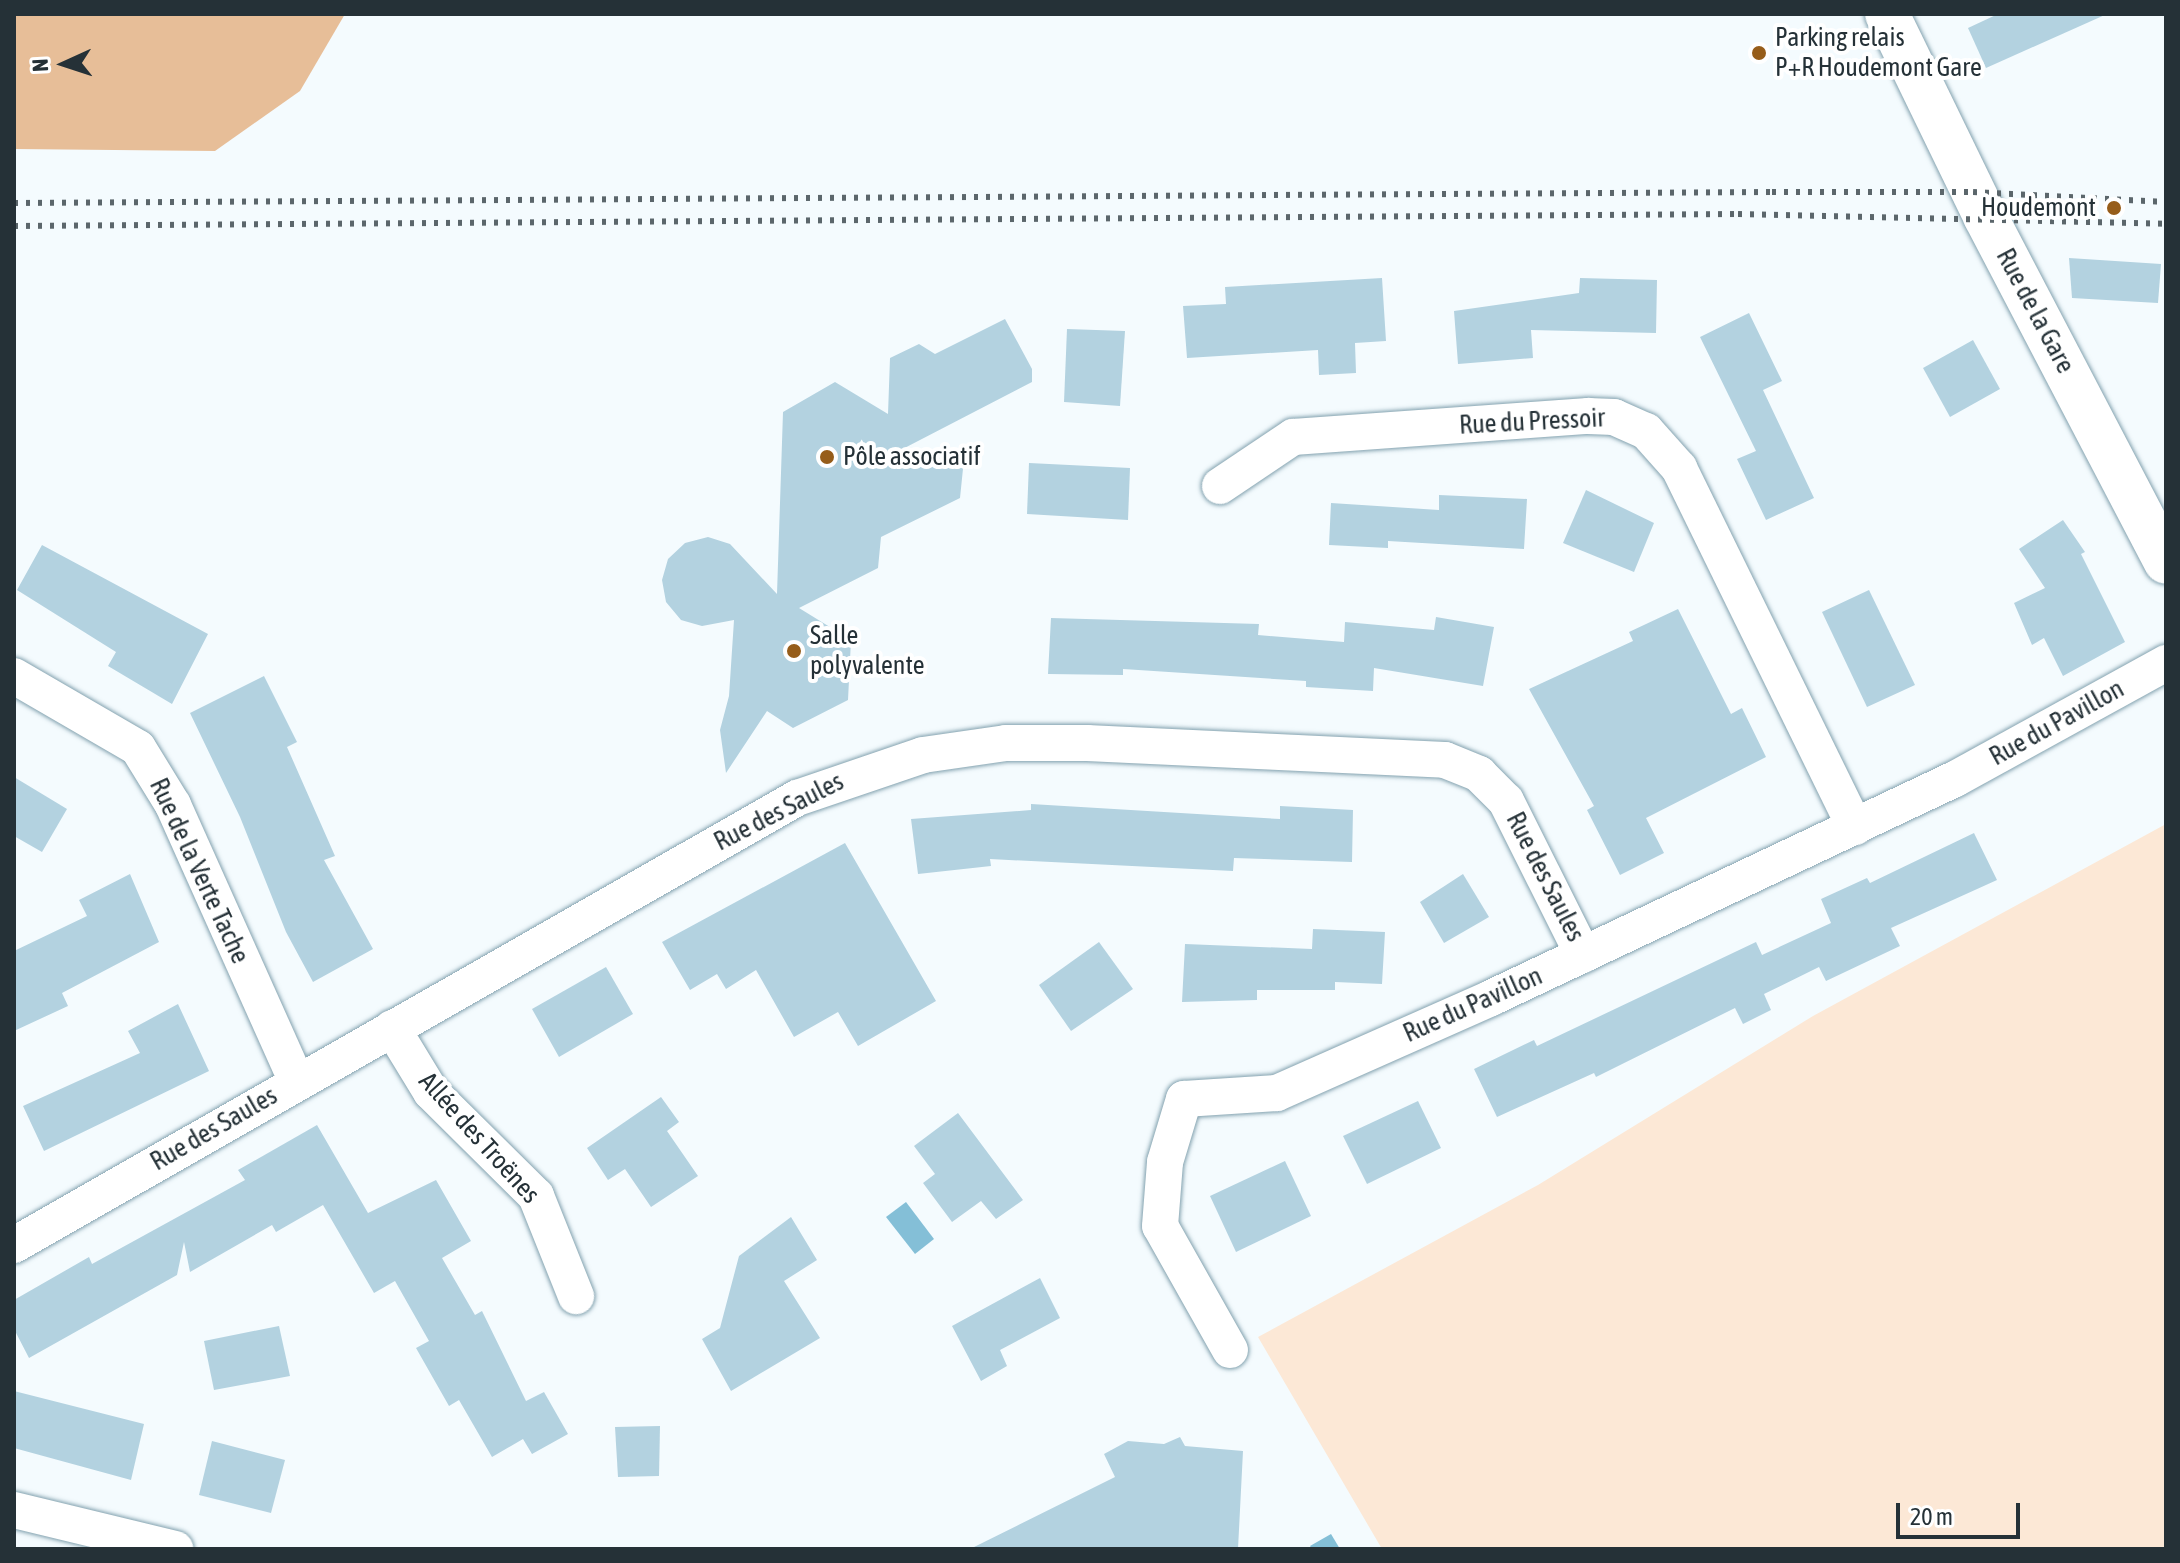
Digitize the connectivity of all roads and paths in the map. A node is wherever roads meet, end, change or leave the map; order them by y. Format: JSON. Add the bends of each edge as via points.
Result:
{"nodes":[{"id":1,"x":1887,"y":14,"type":"edge"},
{"id":2,"x":1220,"y":486,"type":"dead end"},
{"id":3,"x":2166,"y":562,"type":"edge"},
{"id":4,"x":2166,"y":663,"type":"edge"},
{"id":5,"x":14,"y":676,"type":"edge"},
{"id":6,"x":1855,"y":827,"type":"junction"},
{"id":7,"x":1583,"y":955,"type":"junction"},
{"id":8,"x":392,"y":1028,"type":"junction"},
{"id":9,"x":297,"y":1082,"type":"junction"},
{"id":10,"x":14,"y":1245,"type":"edge"},
{"id":11,"x":576,"y":1296,"type":"dead end"},
{"id":12,"x":1230,"y":1350,"type":"dead end"},
{"id":13,"x":14,"y":1510,"type":"edge"},
{"id":14,"x":175,"y":1549,"type":"edge"}],
"edges":[{"from":1,"to":3,"type":"street","name":"Rue de la Gare","via":[[1991,229]]},
{"from":2,"to":6,"type":"street","name":"Rue du Pressoir","via":[[1293,437],[1588,416],[1614,417],[1646,431],[1679,468]]},
{"from":4,"to":6,"type":"street","name":"Rue du Pavillon","via":[[1955,779]]},
{"from":5,"to":9,"type":"street","name":"Rue de la Verte Tache","via":[[138,748],[173,805]]},
{"from":6,"to":7,"type":"street","name":"Rue du Pavillon"},
{"from":7,"to":8,"type":"street","name":"Rue des Saules","via":[[1506,801],[1479,774],[1445,760],[1006,743],[883,765],[797,798]]},
{"from":7,"to":12,"type":"street","name":"Rue du Pavillon","via":[[1277,1093],[1184,1099],[1165,1162],[1160,1226]]},
{"from":8,"to":9,"type":"street","name":"Rue des Saules"},
{"from":8,"to":11,"type":"street","name":"Allée des Troënes","via":[[431,1092],[536,1196]]},
{"from":9,"to":10,"type":"street","name":"Rue des Saules"},
{"from":13,"to":14,"type":"street"}]}
